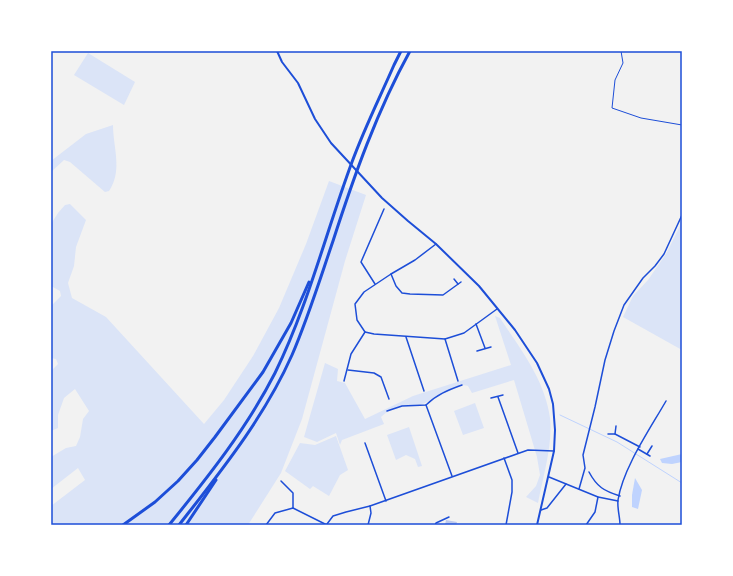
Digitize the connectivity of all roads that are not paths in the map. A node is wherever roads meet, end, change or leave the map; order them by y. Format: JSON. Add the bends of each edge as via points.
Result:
{"nodes":[{"id":1,"x":277,"y":51,"type":"edge"},
{"id":2,"x":401,"y":51,"type":"edge"},
{"id":3,"x":410,"y":51,"type":"edge"},
{"id":4,"x":384,"y":209,"type":"dead end"},
{"id":5,"x":682,"y":215,"type":"edge"},
{"id":6,"x":436,"y":244,"type":"junction"},
{"id":7,"x":319,"y":259,"type":"junction"},
{"id":8,"x":390,"y":274,"type":"junction"},
{"id":9,"x":454,"y":279,"type":"dead end"},
{"id":10,"x":461,"y":282,"type":"dead end"},
{"id":11,"x":375,"y":284,"type":"junction"},
{"id":12,"x":458,"y":284,"type":"junction"},
{"id":13,"x":498,"y":308,"type":"junction"},
{"id":14,"x":476,"y":324,"type":"junction"},
{"id":15,"x":365,"y":332,"type":"junction"},
{"id":16,"x":406,"y":337,"type":"junction"},
{"id":17,"x":444,"y":339,"type":"junction"},
{"id":18,"x":491,"y":347,"type":"dead end"},
{"id":19,"x":485,"y":348,"type":"junction"},
{"id":20,"x":477,"y":351,"type":"dead end"},
{"id":21,"x":348,"y":370,"type":"junction"},
{"id":22,"x":344,"y":381,"type":"dead end"},
{"id":23,"x":458,"y":381,"type":"dead end"},
{"id":24,"x":462,"y":385,"type":"dead end"},
{"id":25,"x":424,"y":391,"type":"dead end"},
{"id":26,"x":503,"y":395,"type":"dead end"},
{"id":27,"x":498,"y":397,"type":"junction"},
{"id":28,"x":491,"y":398,"type":"dead end"},
{"id":29,"x":389,"y":399,"type":"dead end"},
{"id":30,"x":666,"y":401,"type":"dead end"},
{"id":31,"x":426,"y":405,"type":"junction"},
{"id":32,"x":387,"y":411,"type":"dead end"},
{"id":33,"x":616,"y":426,"type":"dead end"},
{"id":34,"x":608,"y":434,"type":"dead end"},
{"id":35,"x":615,"y":434,"type":"junction"},
{"id":36,"x":365,"y":443,"type":"dead end"},
{"id":37,"x":652,"y":446,"type":"dead end"},
{"id":38,"x":639,"y":448,"type":"junction"},
{"id":39,"x":554,"y":451,"type":"junction"},
{"id":40,"x":518,"y":453,"type":"junction"},
{"id":41,"x":648,"y":454,"type":"junction"},
{"id":42,"x":650,"y":456,"type":"dead end"},
{"id":43,"x":504,"y":458,"type":"junction"},
{"id":44,"x":224,"y":468,"type":"junction"},
{"id":45,"x":590,"y":472,"type":"dead end"},
{"id":46,"x":452,"y":476,"type":"junction"},
{"id":47,"x":549,"y":477,"type":"junction"},
{"id":48,"x":281,"y":481,"type":"dead end"},
{"id":49,"x":566,"y":484,"type":"junction"},
{"id":50,"x":579,"y":489,"type":"junction"},
{"id":51,"x":620,"y":496,"type":"junction"},
{"id":52,"x":598,"y":497,"type":"junction"},
{"id":53,"x":386,"y":501,"type":"junction"},
{"id":54,"x":618,"y":501,"type":"junction"},
{"id":55,"x":370,"y":506,"type":"junction"},
{"id":56,"x":293,"y":508,"type":"junction"},
{"id":57,"x":541,"y":510,"type":"junction"},
{"id":58,"x":449,"y":517,"type":"dead end"},
{"id":59,"x":123,"y":525,"type":"edge"},
{"id":60,"x":170,"y":525,"type":"edge"},
{"id":61,"x":179,"y":525,"type":"edge"},
{"id":62,"x":186,"y":525,"type":"edge"},
{"id":63,"x":266,"y":525,"type":"edge"},
{"id":64,"x":327,"y":525,"type":"edge"},
{"id":65,"x":368,"y":525,"type":"edge"},
{"id":66,"x":435,"y":525,"type":"edge"},
{"id":67,"x":506,"y":525,"type":"edge"},
{"id":68,"x":537,"y":525,"type":"edge"},
{"id":69,"x":586,"y":525,"type":"edge"},
{"id":70,"x":620,"y":525,"type":"edge"}],
"edges":[{"from":1,"to":6,"type":"street","via":[[298,83],[315,119],[332,143],[382,198]]},
{"from":2,"to":7,"type":"highway","via":[[356,151]]},
{"from":3,"to":44,"type":"highway","via":[[383,106],[363,156],[292,354],[269,400]]},
{"from":4,"to":11,"type":"street","via":[[362,262]]},
{"from":5,"to":50,"type":"street","via":[[664,254],[624,305],[605,360]]},
{"from":6,"to":8,"type":"street"},
{"from":6,"to":13,"type":"street"},
{"from":7,"to":59,"type":"highway","via":[[291,323],[247,395],[178,481],[155,502]]},
{"from":7,"to":60,"type":"highway","via":[[284,353],[262,396],[225,454]]},
{"from":8,"to":11,"type":"street"},
{"from":8,"to":12,"type":"street","via":[[402,293],[443,295]]},
{"from":9,"to":12,"type":"street"},
{"from":10,"to":12,"type":"street"},
{"from":11,"to":15,"type":"street","via":[[364,292],[355,304],[357,320]]},
{"from":13,"to":14,"type":"street"},
{"from":13,"to":39,"type":"street","via":[[530,351],[544,375],[555,418]]},
{"from":14,"to":17,"type":"street","via":[[464,333]]},
{"from":14,"to":19,"type":"street"},
{"from":15,"to":16,"type":"street"},
{"from":15,"to":21,"type":"street","via":[[351,354]]},
{"from":16,"to":17,"type":"street"},
{"from":16,"to":25,"type":"street"},
{"from":17,"to":23,"type":"street"},
{"from":18,"to":19,"type":"street"},
{"from":19,"to":20,"type":"street"},
{"from":21,"to":22,"type":"street"},
{"from":21,"to":29,"type":"street","via":[[374,373],[381,377]]},
{"from":24,"to":31,"type":"street","via":[[434,398]]},
{"from":26,"to":27,"type":"street"},
{"from":27,"to":28,"type":"street"},
{"from":27,"to":40,"type":"street"},
{"from":30,"to":38,"type":"street"},
{"from":31,"to":32,"type":"street","via":[[402,406]]},
{"from":31,"to":46,"type":"street"},
{"from":33,"to":35,"type":"street"},
{"from":34,"to":35,"type":"street"},
{"from":35,"to":38,"type":"street"},
{"from":36,"to":53,"type":"street"},
{"from":37,"to":41,"type":"street"},
{"from":38,"to":41,"type":"street"},
{"from":38,"to":51,"type":"street","via":[[624,480]]},
{"from":39,"to":40,"type":"street","via":[[534,449]]},
{"from":39,"to":47,"type":"street"},
{"from":40,"to":43,"type":"street"},
{"from":41,"to":42,"type":"street"},
{"from":43,"to":46,"type":"street"},
{"from":43,"to":67,"type":"street","via":[[512,480]]},
{"from":44,"to":61,"type":"highway"},
{"from":44,"to":62,"type":"highway"},
{"from":45,"to":51,"type":"street","via":[[598,486]]},
{"from":46,"to":53,"type":"street"},
{"from":47,"to":49,"type":"street"},
{"from":47,"to":57,"type":"street"},
{"from":48,"to":56,"type":"street","via":[[294,494]]},
{"from":49,"to":50,"type":"street"},
{"from":49,"to":57,"type":"street","via":[[548,508]]},
{"from":50,"to":52,"type":"street"},
{"from":51,"to":54,"type":"street"},
{"from":52,"to":54,"type":"street"},
{"from":52,"to":69,"type":"street","via":[[595,512]]},
{"from":53,"to":55,"type":"street"},
{"from":54,"to":70,"type":"street"},
{"from":55,"to":64,"type":"street","via":[[333,516]]},
{"from":55,"to":65,"type":"street"},
{"from":56,"to":63,"type":"street","via":[[275,513]]},
{"from":56,"to":64,"type":"street"},
{"from":57,"to":68,"type":"street"},
{"from":58,"to":66,"type":"street"}]}
